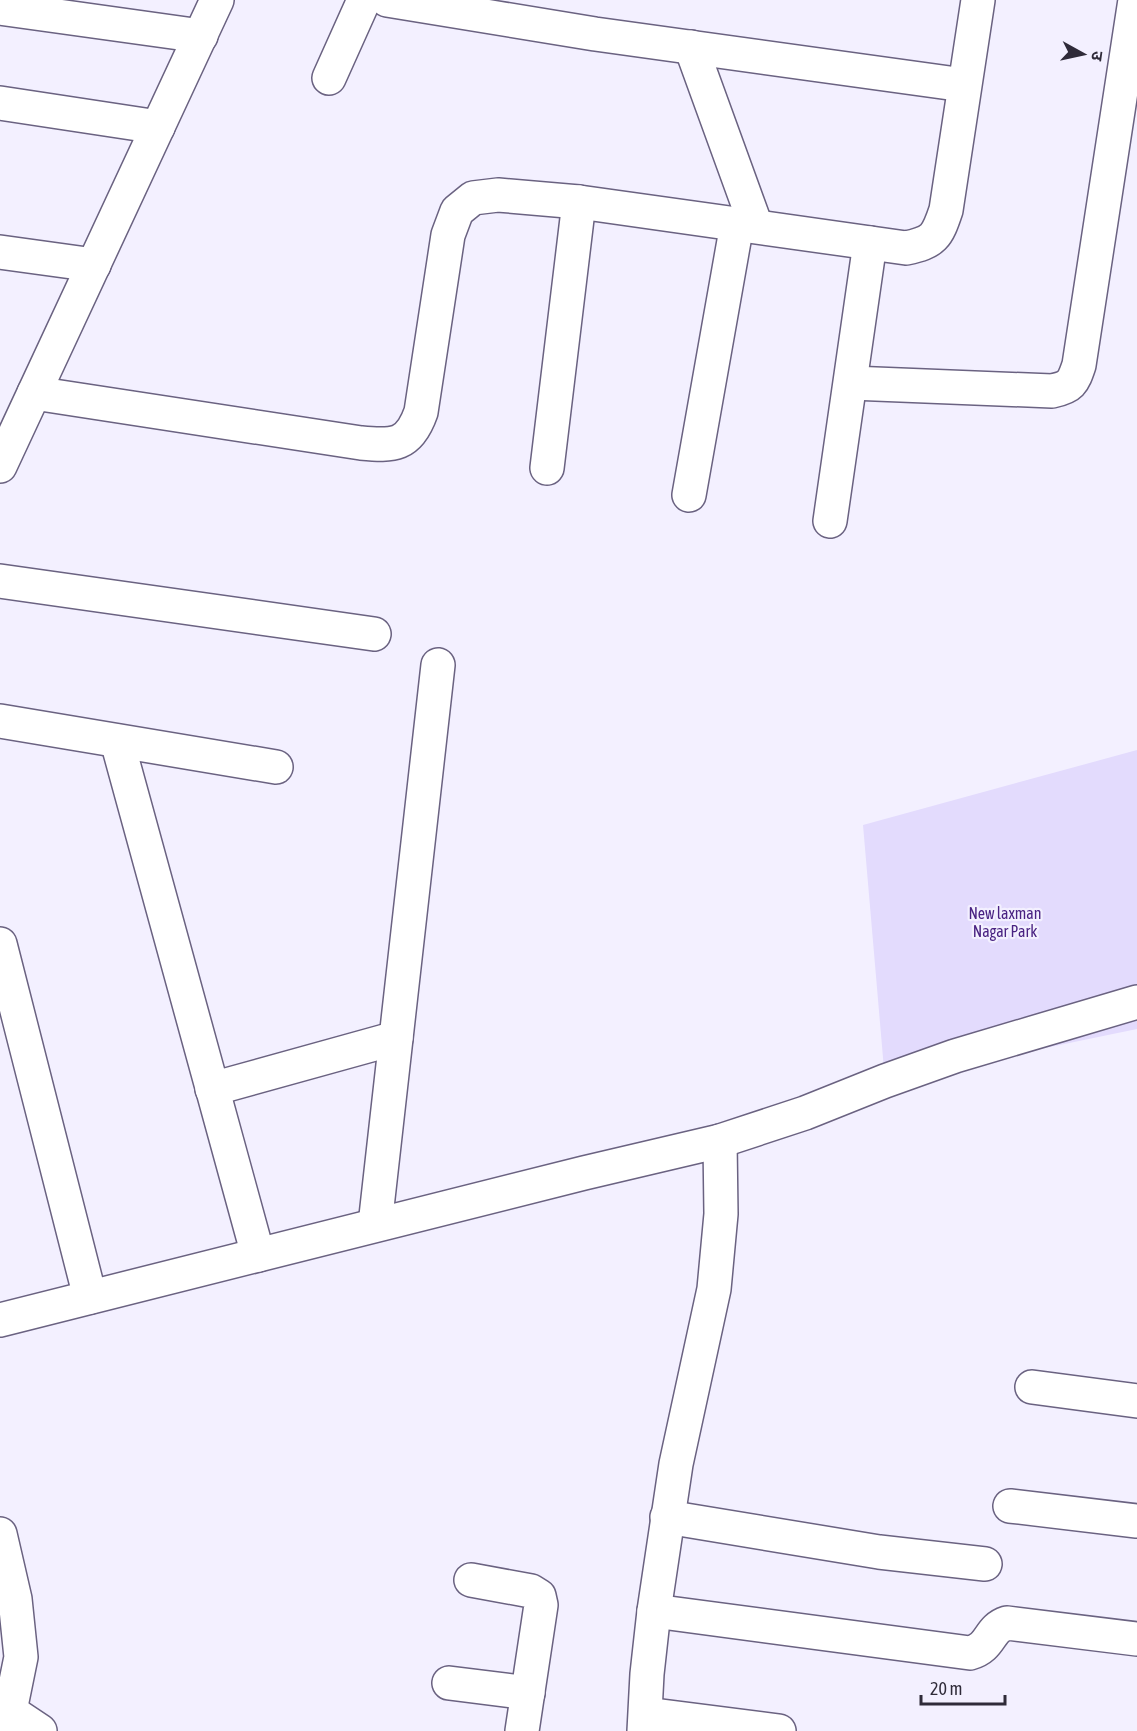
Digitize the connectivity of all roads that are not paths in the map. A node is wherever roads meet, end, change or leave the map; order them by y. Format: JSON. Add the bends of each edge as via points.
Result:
{"nodes":[{"id":1,"x":217,"y":0,"type":"edge"},
{"id":2,"x":364,"y":0,"type":"edge"},
{"id":3,"x":387,"y":0,"type":"edge"},
{"id":4,"x":978,"y":0,"type":"edge"},
{"id":5,"x":1135,"y":0,"type":"edge"},
{"id":6,"x":0,"y":8,"type":"edge"},
{"id":7,"x":201,"y":36,"type":"junction"},
{"id":8,"x":691,"y":47,"type":"junction"},
{"id":9,"x":329,"y":78,"type":"dead end"},
{"id":10,"x":964,"y":85,"type":"junction"},
{"id":11,"x":0,"y":103,"type":"edge"},
{"id":12,"x":158,"y":127,"type":"junction"},
{"id":13,"x":579,"y":202,"type":"junction"},
{"id":14,"x":746,"y":225,"type":"junction"},
{"id":15,"x":870,"y":243,"type":"junction"},
{"id":16,"x":0,"y":252,"type":"edge"},
{"id":17,"x":93,"y":265,"type":"junction"},
{"id":18,"x":851,"y":383,"type":"junction"},
{"id":19,"x":19,"y":408,"type":"edge"},
{"id":20,"x":0,"y":466,"type":"edge"},
{"id":21,"x":547,"y":468,"type":"dead end"},
{"id":22,"x":689,"y":495,"type":"dead end"},
{"id":23,"x":830,"y":520,"type":"dead end"},
{"id":24,"x":0,"y":581,"type":"edge"},
{"id":25,"x":374,"y":634,"type":"dead end"},
{"id":26,"x":438,"y":665,"type":"dead end"},
{"id":27,"x":0,"y":720,"type":"edge"},
{"id":28,"x":117,"y":741,"type":"junction"},
{"id":29,"x":276,"y":767,"type":"dead end"},
{"id":30,"x":0,"y":944,"type":"edge"},
{"id":31,"x":1137,"y":1002,"type":"edge"},
{"id":32,"x":396,"y":1038,"type":"junction"},
{"id":33,"x":213,"y":1089,"type":"junction"},
{"id":34,"x":720,"y":1141,"type":"junction"},
{"id":35,"x":375,"y":1225,"type":"junction"},
{"id":36,"x":258,"y":1255,"type":"junction"},
{"id":37,"x":90,"y":1297,"type":"junction"},
{"id":38,"x":0,"y":1320,"type":"edge"},
{"id":39,"x":1032,"y":1387,"type":"dead end"},
{"id":40,"x":1137,"y":1401,"type":"edge"},
{"id":41,"x":1010,"y":1506,"type":"dead end"},
{"id":42,"x":667,"y":1517,"type":"junction"},
{"id":43,"x":1137,"y":1521,"type":"edge"},
{"id":44,"x":0,"y":1534,"type":"edge"},
{"id":45,"x":985,"y":1564,"type":"dead end"},
{"id":46,"x":471,"y":1580,"type":"dead end"},
{"id":47,"x":654,"y":1611,"type":"junction"},
{"id":48,"x":1137,"y":1639,"type":"edge"},
{"id":49,"x":449,"y":1683,"type":"dead end"},
{"id":50,"x":528,"y":1693,"type":"junction"},
{"id":51,"x":5,"y":1721,"type":"edge"},
{"id":52,"x":645,"y":1722,"type":"edge"},
{"id":53,"x":40,"y":1731,"type":"edge"},
{"id":54,"x":522,"y":1731,"type":"edge"},
{"id":55,"x":779,"y":1731,"type":"edge"}],
"edges":[{"from":1,"to":7,"type":"street"},
{"from":2,"to":9,"type":"street"},
{"from":3,"to":8,"type":"street"},
{"from":4,"to":10,"type":"street"},
{"from":5,"to":18,"type":"street","via":[[1075,379],[1067,388],[1052,391]]},
{"from":6,"to":7,"type":"street"},
{"from":7,"to":12,"type":"street"},
{"from":8,"to":10,"type":"street"},
{"from":8,"to":14,"type":"street"},
{"from":10,"to":15,"type":"street","via":[[946,210],[939,231],[925,244],[906,248]]},
{"from":11,"to":12,"type":"street"},
{"from":12,"to":17,"type":"street"},
{"from":13,"to":14,"type":"street"},
{"from":13,"to":19,"type":"street","via":[[498,195],[473,198],[457,211],[447,235],[421,412],[415,428],[404,440],[386,446]]},
{"from":13,"to":21,"type":"street"},
{"from":14,"to":15,"type":"street"},
{"from":14,"to":22,"type":"street"},
{"from":15,"to":18,"type":"street"},
{"from":16,"to":17,"type":"street"},
{"from":17,"to":19,"type":"street"},
{"from":18,"to":23,"type":"street"},
{"from":19,"to":20,"type":"street"},
{"from":24,"to":25,"type":"street"},
{"from":26,"to":32,"type":"street"},
{"from":27,"to":28,"type":"street"},
{"from":28,"to":29,"type":"street"},
{"from":28,"to":33,"type":"street"},
{"from":30,"to":37,"type":"street"},
{"from":31,"to":34,"type":"street","via":[[955,1056]]},
{"from":32,"to":33,"type":"street"},
{"from":32,"to":35,"type":"street"},
{"from":33,"to":36,"type":"street"},
{"from":34,"to":35,"type":"street"},
{"from":34,"to":42,"type":"street","via":[[722,1214],[714,1288]]},
{"from":35,"to":36,"type":"street"},
{"from":36,"to":37,"type":"street"},
{"from":37,"to":38,"type":"street"},
{"from":39,"to":40,"type":"street"},
{"from":41,"to":43,"type":"street"},
{"from":42,"to":45,"type":"street","via":[[879,1552]]},
{"from":42,"to":47,"type":"street"},
{"from":44,"to":51,"type":"street","via":[[15,1599],[21,1657]]},
{"from":46,"to":50,"type":"street","via":[[531,1591],[539,1596],[541,1605]]},
{"from":47,"to":48,"type":"street","via":[[970,1653],[980,1650],[999,1625],[1007,1623]]},
{"from":47,"to":52,"type":"street"},
{"from":49,"to":50,"type":"street"},
{"from":50,"to":54,"type":"street"},
{"from":51,"to":53,"type":"street"},
{"from":52,"to":55,"type":"street"}]}
